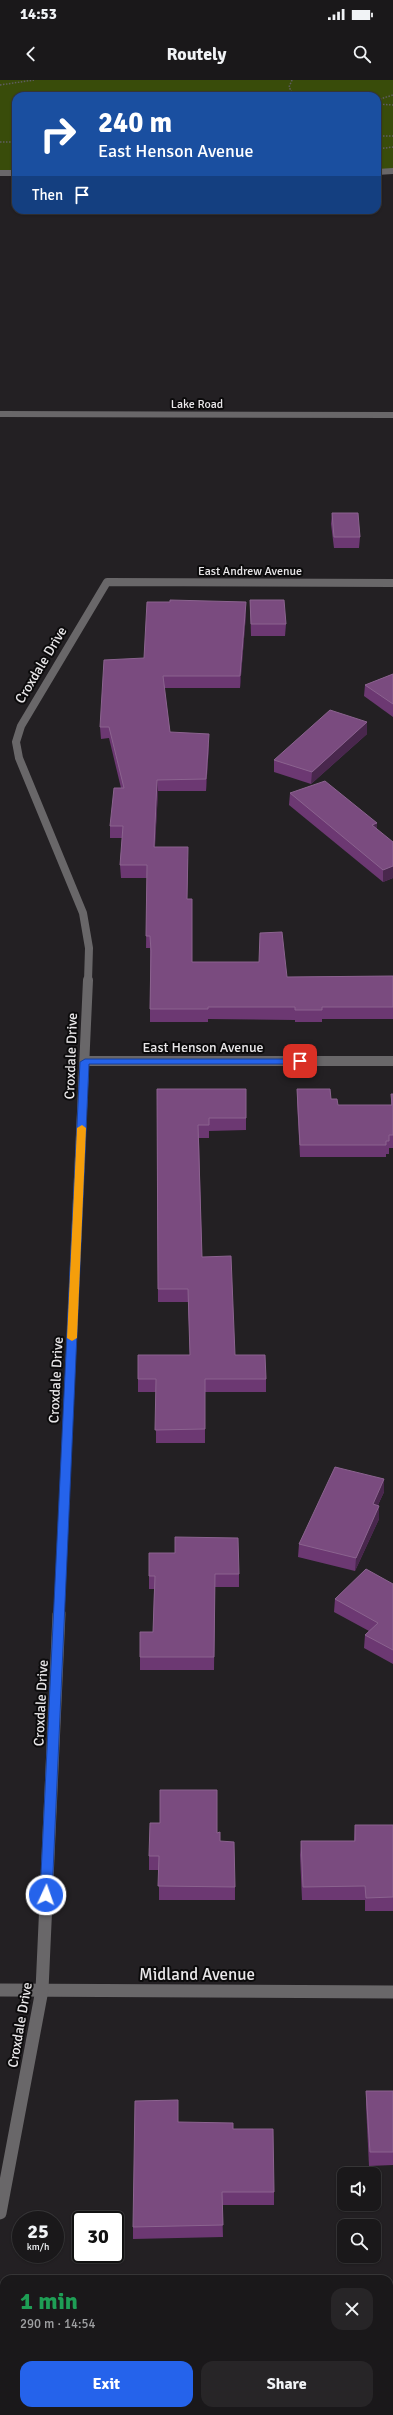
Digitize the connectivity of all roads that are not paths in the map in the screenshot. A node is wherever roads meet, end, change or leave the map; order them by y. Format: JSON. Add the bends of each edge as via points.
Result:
{"nodes":[{"id":1,"x":393,"y":171,"type":"edge"},
{"id":2,"x":381,"y":172,"type":"edge"},
{"id":3,"x":0,"y":173,"type":"edge"},
{"id":4,"x":12,"y":173,"type":"edge"},
{"id":5,"x":0,"y":414,"type":"edge"},
{"id":6,"x":393,"y":415,"type":"edge"},
{"id":7,"x":107,"y":582,"type":"joint"},
{"id":8,"x":393,"y":583,"type":"edge"},
{"id":9,"x":393,"y":1061,"type":"edge"},
{"id":10,"x":85,"y":1062,"type":"junction"},
{"id":11,"x":0,"y":1990,"type":"edge"},
{"id":12,"x":42,"y":1990,"type":"junction"},
{"id":13,"x":393,"y":1992,"type":"edge"},
{"id":14,"x":0,"y":2213,"type":"edge"}],
"edges":[{"from":1,"to":2,"type":"street"},
{"from":3,"to":4,"type":"street"},
{"from":5,"to":6,"type":"street","name":"Lake Road"},
{"from":7,"to":8,"type":"street","name":"East Andrew Avenue"},
{"from":7,"to":10,"type":"street","name":"Croxdale Drive","via":[[21,726],[16,742],[19,758],[83,913],[89,948]]},
{"from":9,"to":10,"type":"street","name":"East Henson Avenue"},
{"from":10,"to":12,"type":"street","name":"Croxdale Drive"},
{"from":11,"to":12,"type":"street","name":"Midland Avenue"},
{"from":12,"to":13,"type":"street","name":"Midland Avenue"},
{"from":12,"to":14,"type":"street","name":"Croxdale Drive"}]}
